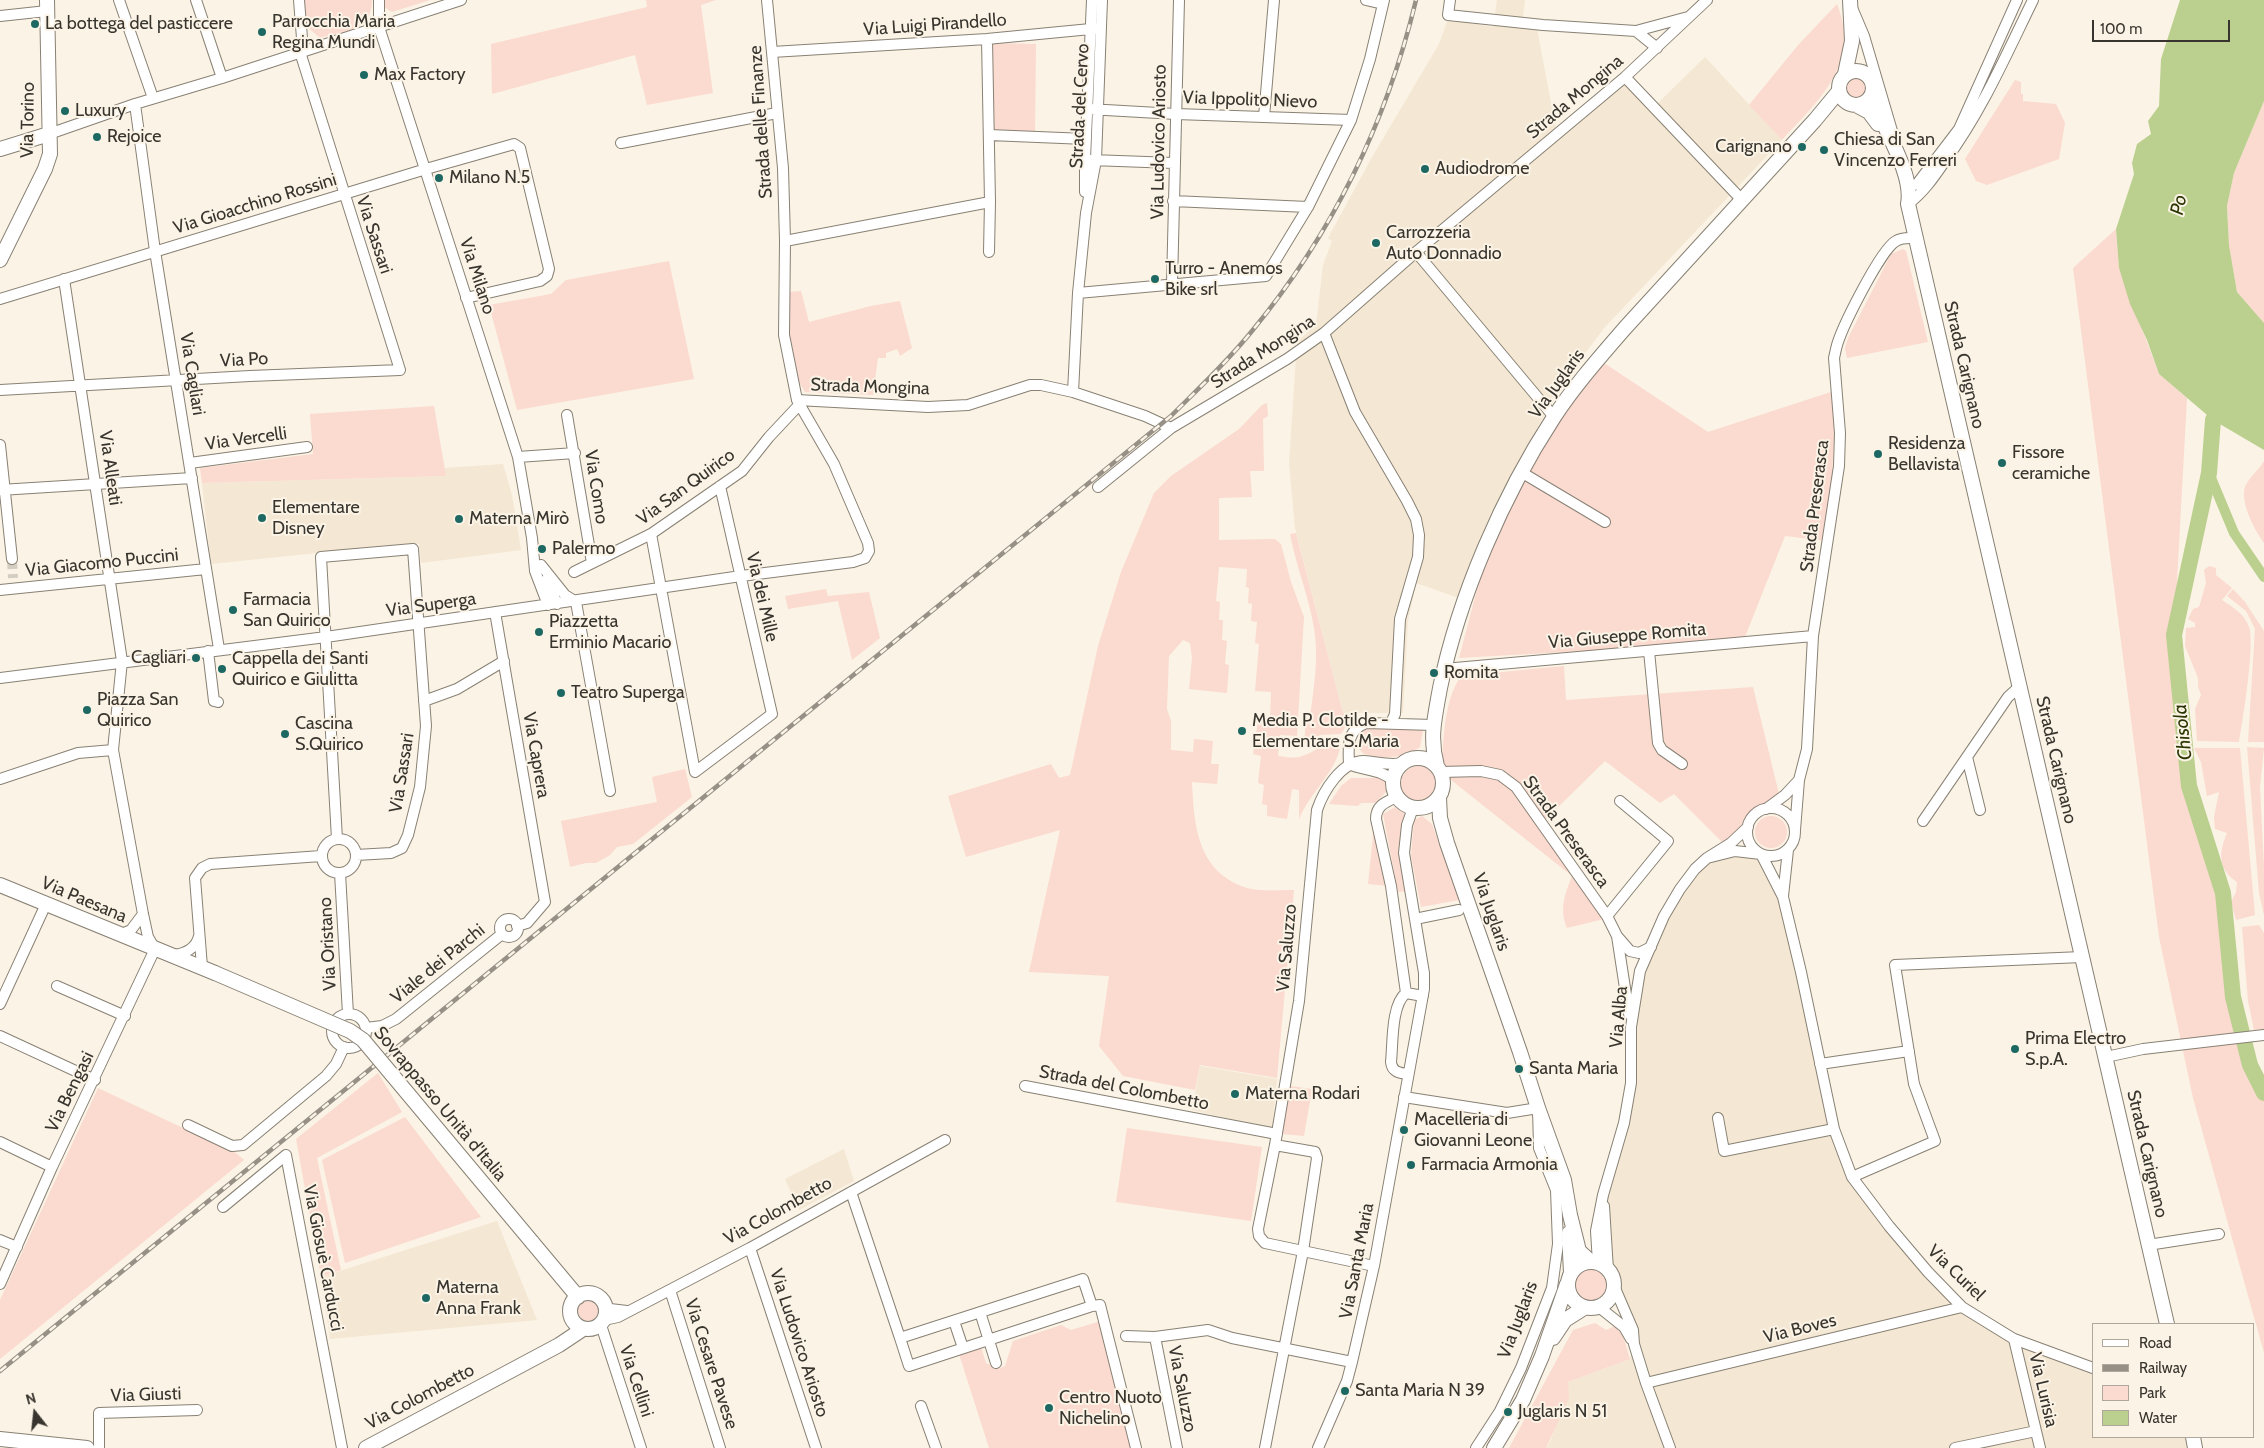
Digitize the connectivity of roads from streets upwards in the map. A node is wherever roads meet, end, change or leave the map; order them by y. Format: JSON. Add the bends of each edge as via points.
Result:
{"nodes":[{"id":1,"x":120,"y":0,"type":"edge"},
{"id":2,"x":196,"y":0,"type":"edge"},
{"id":3,"x":299,"y":0,"type":"edge"},
{"id":4,"x":379,"y":0,"type":"edge"},
{"id":5,"x":461,"y":0,"type":"edge"},
{"id":6,"x":767,"y":0,"type":"edge"},
{"id":7,"x":1092,"y":0,"type":"edge"},
{"id":8,"x":1102,"y":0,"type":"edge"},
{"id":9,"x":1179,"y":0,"type":"edge"},
{"id":10,"x":1274,"y":0,"type":"edge"},
{"id":11,"x":1366,"y":0,"type":"edge"},
{"id":12,"x":1450,"y":0,"type":"edge"},
{"id":13,"x":1708,"y":0,"type":"edge"},
{"id":14,"x":2017,"y":0,"type":"edge"},
{"id":15,"x":2033,"y":0,"type":"edge"},
{"id":16,"x":1383,"y":2,"type":"edge"},
{"id":17,"x":1850,"y":2,"type":"edge"},
{"id":18,"x":47,"y":5,"type":"edge"},
{"id":19,"x":0,"y":16,"type":"edge"},
{"id":20,"x":1690,"y":17,"type":"junction"},
{"id":21,"x":379,"y":27,"type":"junction"},
{"id":22,"x":1096,"y":28,"type":"junction"},
{"id":23,"x":1636,"y":30,"type":"junction"},
{"id":24,"x":987,"y":39,"type":"junction"},
{"id":25,"x":1852,"y":41,"type":"junction"},
{"id":26,"x":1657,"y":48,"type":"junction"},
{"id":27,"x":301,"y":52,"type":"junction"},
{"id":28,"x":772,"y":52,"type":"junction"},
{"id":29,"x":1864,"y":72,"type":"junction"},
{"id":30,"x":1845,"y":74,"type":"junction"},
{"id":31,"x":1625,"y":77,"type":"junction"},
{"id":32,"x":222,"y":78,"type":"junction"},
{"id":33,"x":1872,"y":96,"type":"junction"},
{"id":34,"x":154,"y":98,"type":"junction"},
{"id":35,"x":1847,"y":99,"type":"junction"},
{"id":36,"x":134,"y":104,"type":"junction"},
{"id":37,"x":1093,"y":109,"type":"junction"},
{"id":38,"x":777,"y":113,"type":"junction"},
{"id":39,"x":1176,"y":114,"type":"junction"},
{"id":40,"x":1264,"y":117,"type":"junction"},
{"id":41,"x":1351,"y":120,"type":"junction"},
{"id":42,"x":50,"y":134,"type":"junction"},
{"id":43,"x":989,"y":136,"type":"junction"},
{"id":44,"x":1891,"y":138,"type":"junction"},
{"id":45,"x":1086,"y":139,"type":"junction"},
{"id":46,"x":621,"y":143,"type":"dead end"},
{"id":47,"x":0,"y":150,"type":"edge"},
{"id":48,"x":1085,"y":160,"type":"junction"},
{"id":49,"x":1096,"y":160,"type":"junction"},
{"id":50,"x":1174,"y":163,"type":"junction"},
{"id":51,"x":426,"y":169,"type":"junction"},
{"id":52,"x":1908,"y":187,"type":"junction"},
{"id":53,"x":344,"y":194,"type":"junction"},
{"id":54,"x":1741,"y":199,"type":"junction"},
{"id":55,"x":1174,"y":201,"type":"junction"},
{"id":56,"x":990,"y":202,"type":"junction"},
{"id":57,"x":1908,"y":204,"type":"junction"},
{"id":58,"x":1308,"y":207,"type":"junction"},
{"id":59,"x":1086,"y":213,"type":"junction"},
{"id":60,"x":1915,"y":238,"type":"junction"},
{"id":61,"x":785,"y":241,"type":"junction"},
{"id":62,"x":156,"y":251,"type":"junction"},
{"id":63,"x":989,"y":252,"type":"dead end"},
{"id":64,"x":1416,"y":252,"type":"junction"},
{"id":65,"x":0,"y":260,"type":"edge"},
{"id":66,"x":64,"y":279,"type":"junction"},
{"id":67,"x":1172,"y":284,"type":"junction"},
{"id":68,"x":1078,"y":293,"type":"junction"},
{"id":69,"x":466,"y":298,"type":"junction"},
{"id":70,"x":0,"y":299,"type":"edge"},
{"id":71,"x":1324,"y":333,"type":"junction"},
{"id":72,"x":400,"y":370,"type":"joint"},
{"id":73,"x":177,"y":381,"type":"junction"},
{"id":74,"x":81,"y":386,"type":"junction"},
{"id":75,"x":0,"y":390,"type":"edge"},
{"id":76,"x":1073,"y":392,"type":"junction"},
{"id":77,"x":798,"y":402,"type":"junction"},
{"id":78,"x":567,"y":415,"type":"dead end"},
{"id":79,"x":1554,"y":417,"type":"junction"},
{"id":80,"x":1171,"y":428,"type":"junction"},
{"id":81,"x":0,"y":445,"type":"edge"},
{"id":82,"x":307,"y":447,"type":"dead end"},
{"id":83,"x":575,"y":453,"type":"junction"},
{"id":84,"x":518,"y":457,"type":"junction"},
{"id":85,"x":190,"y":463,"type":"junction"},
{"id":86,"x":1521,"y":472,"type":"junction"},
{"id":87,"x":192,"y":478,"type":"junction"},
{"id":88,"x":96,"y":484,"type":"junction"},
{"id":89,"x":720,"y":486,"type":"junction"},
{"id":90,"x":1098,"y":487,"type":"dead end"},
{"id":91,"x":3,"y":490,"type":"edge"},
{"id":92,"x":1606,"y":522,"type":"dead end"},
{"id":93,"x":651,"y":534,"type":"junction"},
{"id":94,"x":532,"y":538,"type":"junction"},
{"id":95,"x":865,"y":558,"type":"joint"},
{"id":96,"x":12,"y":559,"type":"tunnel mouth"},
{"id":97,"x":592,"y":564,"type":"junction"},
{"id":98,"x":541,"y":565,"type":"junction"},
{"id":99,"x":206,"y":569,"type":"junction"},
{"id":100,"x":574,"y":572,"type":"dead end"},
{"id":101,"x":741,"y":576,"type":"junction"},
{"id":102,"x":109,"y":580,"type":"junction"},
{"id":103,"x":540,"y":583,"type":"junction"},
{"id":104,"x":662,"y":589,"type":"junction"},
{"id":105,"x":0,"y":590,"type":"edge"},
{"id":106,"x":576,"y":602,"type":"junction"},
{"id":107,"x":553,"y":604,"type":"junction"},
{"id":108,"x":529,"y":608,"type":"junction"},
{"id":109,"x":496,"y":612,"type":"junction"},
{"id":110,"x":418,"y":623,"type":"junction"},
{"id":111,"x":1813,"y":636,"type":"junction"},
{"id":112,"x":326,"y":637,"type":"junction"},
{"id":113,"x":219,"y":650,"type":"junction"},
{"id":114,"x":208,"y":651,"type":"junction"},
{"id":115,"x":1649,"y":651,"type":"junction"},
{"id":116,"x":504,"y":661,"type":"junction"},
{"id":117,"x":122,"y":662,"type":"junction"},
{"id":118,"x":1444,"y":669,"type":"junction"},
{"id":119,"x":0,"y":678,"type":"edge"},
{"id":120,"x":2019,"y":687,"type":"junction"},
{"id":121,"x":424,"y":701,"type":"junction"},
{"id":122,"x":218,"y":702,"type":"dead end"},
{"id":123,"x":1391,"y":722,"type":"junction"},
{"id":124,"x":1433,"y":728,"type":"junction"},
{"id":125,"x":113,"y":750,"type":"junction"},
{"id":126,"x":1967,"y":757,"type":"junction"},
{"id":127,"x":1410,"y":761,"type":"junction"},
{"id":128,"x":1349,"y":764,"type":"junction"},
{"id":129,"x":1682,"y":764,"type":"dead end"},
{"id":130,"x":1439,"y":769,"type":"junction"},
{"id":131,"x":0,"y":779,"type":"edge"},
{"id":132,"x":1799,"y":780,"type":"junction"},
{"id":133,"x":1393,"y":781,"type":"junction"},
{"id":134,"x":610,"y":791,"type":"dead end"},
{"id":135,"x":1397,"y":797,"type":"junction"},
{"id":136,"x":1439,"y":798,"type":"junction"},
{"id":137,"x":1620,"y":801,"type":"dead end"},
{"id":138,"x":1417,"y":808,"type":"junction"},
{"id":139,"x":1766,"y":809,"type":"junction"},
{"id":140,"x":1980,"y":810,"type":"dead end"},
{"id":141,"x":1924,"y":821,"type":"dead end"},
{"id":142,"x":1748,"y":827,"type":"junction"},
{"id":143,"x":1795,"y":830,"type":"junction"},
{"id":144,"x":337,"y":839,"type":"junction"},
{"id":145,"x":1447,"y":842,"type":"junction"},
{"id":146,"x":1788,"y":850,"type":"junction"},
{"id":147,"x":1760,"y":854,"type":"junction"},
{"id":148,"x":356,"y":855,"type":"junction"},
{"id":149,"x":321,"y":856,"type":"junction"},
{"id":150,"x":1707,"y":858,"type":"junction"},
{"id":151,"x":340,"y":873,"type":"junction"},
{"id":152,"x":0,"y":885,"type":"edge"},
{"id":153,"x":1783,"y":896,"type":"junction"},
{"id":154,"x":546,"y":902,"type":"joint"},
{"id":155,"x":46,"y":904,"type":"junction"},
{"id":156,"x":1460,"y":910,"type":"dead end"},
{"id":157,"x":143,"y":914,"type":"junction"},
{"id":158,"x":1607,"y":916,"type":"junction"},
{"id":159,"x":1414,"y":917,"type":"junction"},
{"id":160,"x":1396,"y":918,"type":"junction"},
{"id":161,"x":200,"y":933,"type":"junction"},
{"id":162,"x":119,"y":934,"type":"junction"},
{"id":163,"x":1617,"y":936,"type":"junction"},
{"id":164,"x":1651,"y":947,"type":"junction"},
{"id":165,"x":155,"y":949,"type":"junction"},
{"id":166,"x":168,"y":955,"type":"junction"},
{"id":167,"x":2082,"y":957,"type":"junction"},
{"id":168,"x":1622,"y":965,"type":"junction"},
{"id":169,"x":202,"y":967,"type":"junction"},
{"id":170,"x":1640,"y":972,"type":"junction"},
{"id":171,"x":57,"y":986,"type":"dead end"},
{"id":172,"x":1406,"y":993,"type":"junction"},
{"id":173,"x":1423,"y":996,"type":"junction"},
{"id":174,"x":0,"y":1004,"type":"edge"},
{"id":175,"x":348,"y":1014,"type":"junction"},
{"id":176,"x":125,"y":1016,"type":"junction"},
{"id":177,"x":1631,"y":1026,"type":"junction"},
{"id":178,"x":366,"y":1028,"type":"junction"},
{"id":179,"x":2264,"y":1035,"type":"edge"},
{"id":180,"x":0,"y":1036,"type":"edge"},
{"id":181,"x":344,"y":1047,"type":"junction"},
{"id":182,"x":1909,"y":1051,"type":"junction"},
{"id":183,"x":2106,"y":1057,"type":"junction"},
{"id":184,"x":1820,"y":1064,"type":"junction"},
{"id":185,"x":1408,"y":1074,"type":"junction"},
{"id":186,"x":95,"y":1080,"type":"junction"},
{"id":187,"x":1025,"y":1086,"type":"dead end"},
{"id":188,"x":1404,"y":1097,"type":"junction"},
{"id":189,"x":1538,"y":1108,"type":"junction"},
{"id":190,"x":1718,"y":1118,"type":"dead end"},
{"id":191,"x":188,"y":1125,"type":"dead end"},
{"id":192,"x":1834,"y":1129,"type":"junction"},
{"id":193,"x":1277,"y":1134,"type":"junction"},
{"id":194,"x":945,"y":1140,"type":"dead end"},
{"id":195,"x":0,"y":1142,"type":"edge"},
{"id":196,"x":1275,"y":1145,"type":"junction"},
{"id":197,"x":52,"y":1166,"type":"junction"},
{"id":198,"x":1852,"y":1177,"type":"junction"},
{"id":199,"x":851,"y":1192,"type":"junction"},
{"id":200,"x":223,"y":1207,"type":"dead end"},
{"id":201,"x":1570,"y":1215,"type":"junction"},
{"id":202,"x":2219,"y":1234,"type":"dead end"},
{"id":203,"x":0,"y":1240,"type":"edge"},
{"id":204,"x":2148,"y":1245,"type":"junction"},
{"id":205,"x":17,"y":1247,"type":"junction"},
{"id":206,"x":750,"y":1248,"type":"junction"},
{"id":207,"x":1304,"y":1251,"type":"junction"},
{"id":208,"x":1599,"y":1265,"type":"junction"},
{"id":209,"x":1374,"y":1266,"type":"junction"},
{"id":210,"x":1569,"y":1279,"type":"junction"},
{"id":211,"x":0,"y":1284,"type":"edge"},
{"id":212,"x":1614,"y":1286,"type":"junction"},
{"id":213,"x":670,"y":1290,"type":"junction"},
{"id":214,"x":578,"y":1297,"type":"junction"},
{"id":215,"x":605,"y":1304,"type":"junction"},
{"id":216,"x":1092,"y":1306,"type":"junction"},
{"id":217,"x":1962,"y":1306,"type":"junction"},
{"id":218,"x":1584,"y":1308,"type":"junction"},
{"id":219,"x":1598,"y":1308,"type":"junction"},
{"id":220,"x":628,"y":1311,"type":"junction"},
{"id":221,"x":980,"y":1312,"type":"junction"},
{"id":222,"x":571,"y":1315,"type":"junction"},
{"id":223,"x":954,"y":1321,"type":"junction"},
{"id":224,"x":603,"y":1322,"type":"junction"},
{"id":225,"x":2167,"y":1323,"type":"edge"},
{"id":226,"x":583,"y":1329,"type":"junction"},
{"id":227,"x":1126,"y":1336,"type":"dead end"},
{"id":228,"x":1155,"y":1337,"type":"junction"},
{"id":229,"x":900,"y":1338,"type":"junction"},
{"id":230,"x":2014,"y":1339,"type":"junction"},
{"id":231,"x":989,"y":1340,"type":"junction"},
{"id":232,"x":1634,"y":1344,"type":"junction"},
{"id":233,"x":963,"y":1348,"type":"junction"},
{"id":234,"x":1285,"y":1348,"type":"junction"},
{"id":235,"x":546,"y":1353,"type":"junction"},
{"id":236,"x":1542,"y":1356,"type":"junction"},
{"id":237,"x":1352,"y":1362,"type":"junction"},
{"id":238,"x":996,"y":1363,"type":"dead end"},
{"id":239,"x":2092,"y":1368,"type":"edge"},
{"id":240,"x":1646,"y":1383,"type":"junction"},
{"id":241,"x":921,"y":1406,"type":"dead end"},
{"id":242,"x":198,"y":1410,"type":"dead end"},
{"id":243,"x":2036,"y":1431,"type":"junction"},
{"id":244,"x":0,"y":1439,"type":"edge"},
{"id":245,"x":20,"y":1445,"type":"edge"},
{"id":246,"x":87,"y":1448,"type":"edge"},
{"id":247,"x":99,"y":1448,"type":"edge"},
{"id":248,"x":342,"y":1448,"type":"edge"},
{"id":249,"x":366,"y":1448,"type":"edge"},
{"id":250,"x":641,"y":1448,"type":"edge"},
{"id":251,"x":720,"y":1448,"type":"edge"},
{"id":252,"x":816,"y":1448,"type":"edge"},
{"id":253,"x":936,"y":1448,"type":"edge"},
{"id":254,"x":1136,"y":1448,"type":"edge"},
{"id":255,"x":1177,"y":1448,"type":"edge"},
{"id":256,"x":1265,"y":1448,"type":"edge"},
{"id":257,"x":1318,"y":1448,"type":"edge"},
{"id":258,"x":1476,"y":1448,"type":"edge"},
{"id":259,"x":1494,"y":1448,"type":"edge"},
{"id":260,"x":1670,"y":1448,"type":"edge"},
{"id":261,"x":1955,"y":1448,"type":"edge"},
{"id":262,"x":2040,"y":1448,"type":"edge"}],
"edges":[{"from":1,"to":34,"type":"street"},
{"from":2,"to":32,"type":"street"},
{"from":3,"to":27,"type":"street","name":"Via Sassari"},
{"from":4,"to":21,"type":"street","name":"Via Milano"},
{"from":5,"to":21,"type":"street"},
{"from":6,"to":28,"type":"street","name":"Strada delle Finanze"},
{"from":7,"to":22,"type":"street","name":"Strada del Cervo"},
{"from":8,"to":22,"type":"street","name":"Strada del Cervo"},
{"from":9,"to":39,"type":"street","name":"Via Ludovico Ariosto"},
{"from":10,"to":40,"type":"street"},
{"from":11,"to":16,"type":"street"},
{"from":12,"to":23,"type":"street","via":[[1448,15]]},
{"from":13,"to":20,"type":"street","name":"Strada Mongina"},
{"from":14,"to":52,"type":"street","via":[[1959,129],[1917,184]]},
{"from":15,"to":57,"type":"street","via":[[1992,87],[1966,133],[1922,193]]},
{"from":16,"to":41,"type":"street"},
{"from":17,"to":25,"type":"street","name":"Strada Carignano"},
{"from":17,"to":44,"type":"street","name":"Strada Carignano","via":[[1867,45],[1892,129]]},
{"from":18,"to":19,"type":"street"},
{"from":18,"to":42,"type":"street","name":"Via Torino"},
{"from":20,"to":23,"type":"street"},
{"from":20,"to":26,"type":"street","name":"Strada Mongina"},
{"from":21,"to":27,"type":"street"},
{"from":21,"to":51,"type":"street","name":"Via Milano"},
{"from":22,"to":24,"type":"street","name":"Via Luigi Pirandello"},
{"from":22,"to":37,"type":"street","name":"Strada del Cervo"},
{"from":23,"to":26,"type":"street"},
{"from":24,"to":28,"type":"street","name":"Via Luigi Pirandello"},
{"from":24,"to":43,"type":"street"},
{"from":25,"to":29,"type":"street","name":"Strada Carignano"},
{"from":25,"to":30,"type":"street","name":"Strada Carignano"},
{"from":26,"to":31,"type":"street","name":"Strada Mongina"},
{"from":27,"to":32,"type":"street"},
{"from":27,"to":53,"type":"street","name":"Via Sassari"},
{"from":28,"to":38,"type":"street","name":"Strada delle Finanze"},
{"from":29,"to":30,"type":"street","via":[[1856,70]]},
{"from":29,"to":33,"type":"street","via":[[1873,82]]},
{"from":30,"to":35,"type":"street","via":[[1840,81]]},
{"from":31,"to":54,"type":"street"},
{"from":31,"to":64,"type":"street","name":"Strada Mongina"},
{"from":32,"to":34,"type":"street"},
{"from":33,"to":35,"type":"street","via":[[1866,102]]},
{"from":33,"to":44,"type":"street","name":"Strada Carignano"},
{"from":34,"to":36,"type":"street"},
{"from":35,"to":54,"type":"street","name":"Via Juglaris","via":[[1815,120]]},
{"from":35,"to":57,"type":"street","name":"Strada Carignano","via":[[1868,112],[1879,126],[1902,196]]},
{"from":36,"to":42,"type":"street"},
{"from":36,"to":62,"type":"street","name":"Via Cagliari"},
{"from":37,"to":39,"type":"street","name":"Via Ippolito Nievo"},
{"from":37,"to":45,"type":"street","name":"Strada del Cervo"},
{"from":37,"to":49,"type":"street","name":"Strada del Cervo"},
{"from":38,"to":46,"type":"street"},
{"from":38,"to":61,"type":"street","name":"Strada delle Finanze","via":[[783,168]]},
{"from":39,"to":40,"type":"street","name":"Via Ippolito Nievo"},
{"from":39,"to":50,"type":"street","name":"Via Ludovico Ariosto"},
{"from":40,"to":41,"type":"street","name":"Via Ippolito Nievo"},
{"from":41,"to":58,"type":"street"},
{"from":42,"to":47,"type":"street"},
{"from":42,"to":65,"type":"street","name":"Via Torino","via":[[47,164]]},
{"from":43,"to":45,"type":"street"},
{"from":43,"to":56,"type":"street"},
{"from":44,"to":52,"type":"street","name":"Strada Carignano"},
{"from":45,"to":48,"type":"street","name":"Strada del Cervo"},
{"from":48,"to":49,"type":"street"},
{"from":48,"to":59,"type":"street","name":"Strada del Cervo"},
{"from":49,"to":50,"type":"street"},
{"from":49,"to":59,"type":"street","name":"Strada del Cervo"},
{"from":50,"to":55,"type":"street","name":"Via Ludovico Ariosto"},
{"from":51,"to":53,"type":"street","name":"Via Gioacchino Rossini"},
{"from":51,"to":69,"type":"street","name":"Via Milano"},
{"from":51,"to":69,"type":"street","name":"Via Gioacchino Rossini","via":[[514,144],[520,148],[549,268],[548,276],[540,281]]},
{"from":52,"to":57,"type":"street","name":"Strada Carignano"},
{"from":53,"to":62,"type":"street","name":"Via Gioacchino Rossini"},
{"from":53,"to":72,"type":"street","name":"Via Sassari"},
{"from":54,"to":79,"type":"street","name":"Via Juglaris","via":[[1598,359]]},
{"from":55,"to":58,"type":"street"},
{"from":55,"to":67,"type":"street","name":"Via Ludovico Ariosto"},
{"from":56,"to":61,"type":"street"},
{"from":56,"to":63,"type":"street"},
{"from":57,"to":60,"type":"street","name":"Strada Carignano"},
{"from":58,"to":67,"type":"street","via":[[1266,276]]},
{"from":59,"to":68,"type":"street","name":"Strada del Cervo"},
{"from":60,"to":111,"type":"street","name":"Strada Preserasca","via":[[1896,240],[1884,251],[1837,344],[1834,358],[1840,433],[1839,466]]},
{"from":60,"to":120,"type":"street","name":"Strada Carignano"},
{"from":61,"to":77,"type":"street","name":"Strada delle Finanze","via":[[784,335]]},
{"from":62,"to":66,"type":"street","name":"Via Gioacchino Rossini"},
{"from":62,"to":73,"type":"street","name":"Via Cagliari"},
{"from":64,"to":71,"type":"street","name":"Strada Mongina"},
{"from":64,"to":79,"type":"street"},
{"from":66,"to":70,"type":"street","name":"Via Gioacchino Rossini"},
{"from":66,"to":74,"type":"street","name":"Via Alleati"},
{"from":67,"to":68,"type":"street"},
{"from":68,"to":76,"type":"street","name":"Strada del Cervo"},
{"from":69,"to":84,"type":"street","name":"Via Milano"},
{"from":71,"to":80,"type":"street","name":"Strada Mongina","via":[[1288,359]]},
{"from":71,"to":123,"type":"street","via":[[1355,412],[1407,501],[1419,535],[1418,557],[1400,619],[1395,714]]},
{"from":72,"to":73,"type":"street","name":"Via Po"},
{"from":73,"to":74,"type":"street","name":"Via Po"},
{"from":73,"to":85,"type":"street","name":"Via Cagliari"},
{"from":74,"to":75,"type":"street","name":"Via Po"},
{"from":74,"to":88,"type":"street","name":"Via Alleati"},
{"from":76,"to":77,"type":"street","name":"Strada Mongina","via":[[1030,385],[968,406]]},
{"from":76,"to":80,"type":"street","name":"Strada Mongina"},
{"from":77,"to":89,"type":"street","name":"Via San Quirico","via":[[742,471]]},
{"from":77,"to":95,"type":"street","name":"Strada delle Finanze","via":[[834,464],[868,542],[869,551]]},
{"from":78,"to":83,"type":"street","name":"Via Como"},
{"from":79,"to":86,"type":"street","name":"Via Juglaris"},
{"from":80,"to":90,"type":"street","name":"Strada Mongina"},
{"from":81,"to":91,"type":"street"},
{"from":82,"to":85,"type":"street","name":"Via Vercelli"},
{"from":83,"to":84,"type":"street"},
{"from":83,"to":97,"type":"street","name":"Via Como"},
{"from":84,"to":94,"type":"street","name":"Via Milano"},
{"from":85,"to":87,"type":"street","name":"Via Cagliari"},
{"from":86,"to":92,"type":"street"},
{"from":86,"to":118,"type":"street","name":"Via Juglaris","via":[[1493,529],[1456,625]]},
{"from":87,"to":88,"type":"street"},
{"from":87,"to":99,"type":"street","name":"Via Cagliari"},
{"from":88,"to":91,"type":"street"},
{"from":88,"to":102,"type":"street","name":"Via Alleati"},
{"from":89,"to":93,"type":"street","name":"Via San Quirico"},
{"from":89,"to":101,"type":"street","name":"Via dei Mille"},
{"from":91,"to":96,"type":"street"},
{"from":93,"to":97,"type":"street","name":"Via San Quirico"},
{"from":93,"to":104,"type":"street"},
{"from":94,"to":98,"type":"street","name":"Via Milano"},
{"from":94,"to":103,"type":"street","name":"Via Milano"},
{"from":95,"to":101,"type":"street","name":"Via Superga"},
{"from":97,"to":100,"type":"street","name":"Via San Quirico"},
{"from":98,"to":106,"type":"street","via":[[565,595]]},
{"from":98,"to":107,"type":"street","name":"Via Milano"},
{"from":99,"to":102,"type":"street","name":"Via Giacomo Puccini"},
{"from":99,"to":113,"type":"street","name":"Via Cagliari"},
{"from":101,"to":104,"type":"street","name":"Via Superga"},
{"from":101,"to":104,"type":"street","name":"Via dei Mille","via":[[772,714],[695,772]]},
{"from":102,"to":105,"type":"street","name":"Via Giacomo Puccini","via":[[14,583]]},
{"from":102,"to":117,"type":"street","name":"Via Alleati"},
{"from":103,"to":107,"type":"street","name":"Via Milano"},
{"from":103,"to":108,"type":"street","via":[[537,598]]},
{"from":104,"to":106,"type":"street","name":"Via Superga"},
{"from":106,"to":107,"type":"street","name":"Via Superga"},
{"from":106,"to":134,"type":"street"},
{"from":107,"to":108,"type":"street","name":"Via Superga"},
{"from":108,"to":109,"type":"street","name":"Via Superga"},
{"from":109,"to":110,"type":"street","name":"Via Superga"},
{"from":109,"to":116,"type":"street","name":"Via Caprera"},
{"from":110,"to":112,"type":"street","name":"Via Superga"},
{"from":110,"to":112,"type":"street","via":[[413,549],[321,557]]},
{"from":110,"to":121,"type":"street","name":"Via Sassari"},
{"from":111,"to":115,"type":"street","name":"Via Giuseppe Romita"},
{"from":111,"to":132,"type":"street","name":"Strada Preserasca","via":[[1807,750]]},
{"from":112,"to":113,"type":"street","name":"Via Superga"},
{"from":112,"to":144,"type":"street"},
{"from":113,"to":114,"type":"street","name":"Via Superga"},
{"from":114,"to":117,"type":"street","name":"Via Superga"},
{"from":114,"to":122,"type":"street","via":[[214,701]]},
{"from":115,"to":118,"type":"street","name":"Via Giuseppe Romita"},
{"from":115,"to":129,"type":"street","via":[[1658,743],[1662,750]]},
{"from":116,"to":121,"type":"street","via":[[457,690]]},
{"from":116,"to":154,"type":"street","name":"Via Caprera"},
{"from":117,"to":119,"type":"street","name":"Via Superga"},
{"from":117,"to":125,"type":"street"},
{"from":118,"to":124,"type":"street","name":"Via Juglaris"},
{"from":120,"to":126,"type":"street","via":[[2008,697]]},
{"from":120,"to":167,"type":"street","name":"Strada Carignano"},
{"from":121,"to":148,"type":"street","name":"Via Sassari","via":[[424,763],[406,842],[398,852]]},
{"from":123,"to":124,"type":"street"},
{"from":123,"to":128,"type":"street","via":[[1357,726],[1349,736]]},
{"from":124,"to":127,"type":"street","name":"Via Juglaris"},
{"from":124,"to":130,"type":"street","name":"Via Juglaris","via":[[1432,748]]},
{"from":125,"to":131,"type":"street","via":[[78,753]]},
{"from":125,"to":157,"type":"street"},
{"from":126,"to":140,"type":"street"},
{"from":126,"to":141,"type":"street"},
{"from":127,"to":128,"type":"street","via":[[1393,765],[1362,761]]},
{"from":127,"to":130,"type":"street","via":[[1431,761]]},
{"from":127,"to":133,"type":"street","via":[[1395,774]]},
{"from":128,"to":133,"type":"street","via":[[1362,770],[1382,772]]},
{"from":128,"to":193,"type":"street","name":"Via Saluzzo","via":[[1331,783],[1316,810],[1299,1001]]},
{"from":130,"to":136,"type":"street","via":[[1444,784]]},
{"from":130,"to":158,"type":"street","name":"Strada Preserasca","via":[[1500,775],[1516,787]]},
{"from":132,"to":139,"type":"street","name":"Strada Preserasca"},
{"from":132,"to":143,"type":"street","name":"Strada Preserasca"},
{"from":133,"to":135,"type":"street"},
{"from":135,"to":138,"type":"street"},
{"from":135,"to":160,"type":"street","via":[[1380,806],[1376,813]]},
{"from":136,"to":138,"type":"street","via":[[1428,807]]},
{"from":136,"to":145,"type":"street","name":"Via Juglaris","via":[[1440,818]]},
{"from":137,"to":158,"type":"street","via":[[1668,841]]},
{"from":138,"to":145,"type":"street","name":"Via Juglaris"},
{"from":138,"to":159,"type":"street","name":"Via Santa Maria","via":[[1407,825],[1404,853]]},
{"from":139,"to":142,"type":"street","via":[[1751,818]]},
{"from":139,"to":143,"type":"street","via":[[1782,810],[1793,822]]},
{"from":142,"to":147,"type":"street","via":[[1749,843]]},
{"from":142,"to":150,"type":"street","name":"Via Alba"},
{"from":143,"to":146,"type":"street","via":[[1794,841]]},
{"from":144,"to":148,"type":"street","via":[[350,843]]},
{"from":144,"to":149,"type":"street","via":[[326,844]]},
{"from":145,"to":189,"type":"street","name":"Via Juglaris"},
{"from":146,"to":147,"type":"street","via":[[1780,855]]},
{"from":146,"to":153,"type":"street","name":"Via Curiel"},
{"from":147,"to":150,"type":"street","via":[[1735,851]]},
{"from":147,"to":153,"type":"street","name":"Via Curiel"},
{"from":148,"to":151,"type":"street","via":[[352,867]]},
{"from":149,"to":151,"type":"street","via":[[329,870]]},
{"from":149,"to":161,"type":"street","via":[[206,865],[195,878]]},
{"from":150,"to":164,"type":"street","name":"Via Alba","via":[[1680,889]]},
{"from":151,"to":175,"type":"street","name":"Via Oristano"},
{"from":152,"to":155,"type":"street","name":"Via Paesana"},
{"from":153,"to":184,"type":"street","name":"Via Curiel"},
{"from":154,"to":178,"type":"street","name":"Viale dei Parchi","via":[[526,923],[517,926],[512,936],[502,934],[396,1019],[382,1026]]},
{"from":155,"to":162,"type":"street","name":"Via Paesana"},
{"from":155,"to":174,"type":"street"},
{"from":156,"to":159,"type":"street"},
{"from":157,"to":162,"type":"street","via":[[131,930]]},
{"from":157,"to":165,"type":"street","via":[[148,937]]},
{"from":158,"to":163,"type":"street","name":"Strada Preserasca"},
{"from":159,"to":160,"type":"street"},
{"from":159,"to":173,"type":"street","name":"Via Santa Maria","via":[[1424,973]]},
{"from":160,"to":172,"type":"street"},
{"from":161,"to":166,"type":"street","via":[[196,944],[189,950]]},
{"from":161,"to":169,"type":"street"},
{"from":162,"to":165,"type":"street","name":"Via Paesana"},
{"from":163,"to":164,"type":"street","name":"Strada Preserasca","via":[[1630,951],[1640,953]]},
{"from":163,"to":168,"type":"street","name":"Strada Preserasca"},
{"from":164,"to":170,"type":"street","name":"Via Alba"},
{"from":165,"to":166,"type":"street","name":"Sovrappasso Unità d'Italia"},
{"from":165,"to":176,"type":"street","name":"Via Bengasi"},
{"from":166,"to":169,"type":"street","name":"Sovrappasso Unità d'Italia"},
{"from":167,"to":182,"type":"street","via":[[1895,964]]},
{"from":167,"to":183,"type":"street","name":"Strada Carignano"},
{"from":168,"to":170,"type":"street","via":[[1625,972]]},
{"from":168,"to":177,"type":"street","name":"Strada Preserasca"},
{"from":169,"to":214,"type":"street","name":"Sovrappasso Unità d'Italia","bridge":true,"via":[[350,1031],[363,1040]]},
{"from":170,"to":177,"type":"street","name":"Via Alba"},
{"from":171,"to":176,"type":"street"},
{"from":172,"to":173,"type":"street"},
{"from":172,"to":185,"type":"street","via":[[1396,1009],[1391,1062],[1396,1072]]},
{"from":173,"to":185,"type":"street","name":"Via Santa Maria"},
{"from":175,"to":178,"type":"street","via":[[361,1019]]},
{"from":175,"to":181,"type":"street","via":[[337,1019],[332,1031],[337,1043]]},
{"from":176,"to":186,"type":"street","name":"Via Bengasi"},
{"from":177,"to":208,"type":"street","name":"Via Alba","via":[[1631,1083],[1624,1123],[1603,1195]]},
{"from":178,"to":181,"type":"street","via":[[360,1044]]},
{"from":179,"to":183,"type":"street"},
{"from":180,"to":186,"type":"street"},
{"from":181,"to":191,"type":"street","via":[[330,1073],[242,1145],[232,1146]]},
{"from":182,"to":184,"type":"street"},
{"from":182,"to":198,"type":"street","via":[[1914,1084],[1935,1141]]},
{"from":183,"to":204,"type":"street","name":"Strada Carignano"},
{"from":184,"to":192,"type":"street","name":"Via Curiel"},
{"from":185,"to":188,"type":"street","name":"Via Santa Maria"},
{"from":186,"to":197,"type":"street","name":"Via Bengasi"},
{"from":187,"to":193,"type":"street","name":"Strada del Colombetto"},
{"from":188,"to":189,"type":"street","via":[[1507,1113]]},
{"from":188,"to":209,"type":"street","name":"Via Santa Maria"},
{"from":189,"to":201,"type":"street","name":"Via Juglaris","via":[[1564,1180]]},
{"from":189,"to":258,"type":"street","name":"Via Juglaris","via":[[1539,1148],[1556,1190],[1558,1244],[1552,1288],[1500,1411]]},
{"from":190,"to":192,"type":"street","via":[[1724,1151]]},
{"from":192,"to":198,"type":"street","name":"Via Curiel"},
{"from":193,"to":196,"type":"street","name":"Via Saluzzo"},
{"from":194,"to":199,"type":"street","name":"Via Colombetto"},
{"from":195,"to":197,"type":"street"},
{"from":196,"to":207,"type":"street","via":[[1315,1152],[1317,1158]]},
{"from":196,"to":207,"type":"street","name":"Via Saluzzo","via":[[1259,1236],[1265,1243]]},
{"from":197,"to":205,"type":"street","name":"Via Bengasi"},
{"from":198,"to":217,"type":"street","name":"Via Curiel","via":[[1928,1272]]},
{"from":199,"to":206,"type":"street","name":"Via Colombetto"},
{"from":199,"to":229,"type":"street"},
{"from":200,"to":248,"type":"street","name":"Via Giosuè Carducci","via":[[286,1155]]},
{"from":201,"to":208,"type":"street","name":"Via Juglaris","via":[[1580,1251]]},
{"from":201,"to":210,"type":"street","name":"Via Juglaris"},
{"from":202,"to":204,"type":"street"},
{"from":203,"to":205,"type":"street"},
{"from":204,"to":225,"type":"street","name":"Strada Carignano"},
{"from":205,"to":211,"type":"street","name":"Via Bengasi"},
{"from":206,"to":213,"type":"street","name":"Via Colombetto"},
{"from":206,"to":252,"type":"street","name":"Via Ludovico Ariosto"},
{"from":207,"to":209,"type":"street","name":"Via Saluzzo"},
{"from":207,"to":234,"type":"street"},
{"from":208,"to":210,"type":"street","via":[[1579,1265]]},
{"from":208,"to":212,"type":"street"},
{"from":209,"to":237,"type":"street","name":"Via Santa Maria"},
{"from":210,"to":218,"type":"street","via":[[1571,1299]]},
{"from":210,"to":236,"type":"street","name":"Via Juglaris"},
{"from":212,"to":219,"type":"street","via":[[1610,1299]]},
{"from":212,"to":232,"type":"street","via":[[1633,1330]]},
{"from":213,"to":220,"type":"street","name":"Via Colombetto"},
{"from":213,"to":251,"type":"street","name":"Via Cesare Pavese"},
{"from":214,"to":215,"type":"street","via":[[586,1293],[596,1294]]},
{"from":214,"to":222,"type":"street","name":"Via Colombetto","via":[[571,1307]]},
{"from":215,"to":220,"type":"street","via":[[610,1309]]},
{"from":215,"to":224,"type":"street"},
{"from":216,"to":221,"type":"street","via":[[1084,1278]]},
{"from":216,"to":231,"type":"street"},
{"from":216,"to":254,"type":"street","via":[[1100,1304]]},
{"from":217,"to":230,"type":"street","name":"Via Curiel"},
{"from":217,"to":240,"type":"street","name":"Via Boves"},
{"from":218,"to":219,"type":"street"},
{"from":218,"to":236,"type":"street","name":"Via Juglaris","via":[[1565,1320]]},
{"from":219,"to":232,"type":"street","via":[[1624,1327]]},
{"from":220,"to":224,"type":"street","name":"Via Colombetto"},
{"from":221,"to":223,"type":"street"},
{"from":221,"to":231,"type":"street"},
{"from":222,"to":226,"type":"street"},
{"from":222,"to":235,"type":"street","name":"Via Colombetto","via":[[561,1337]]},
{"from":223,"to":229,"type":"street"},
{"from":223,"to":233,"type":"street"},
{"from":224,"to":226,"type":"street","name":"Via Colombetto","via":[[592,1329]]},
{"from":224,"to":250,"type":"street","name":"Via Cellini"},
{"from":226,"to":235,"type":"street","name":"Via Colombetto"},
{"from":227,"to":228,"type":"street","name":"Via Saluzzo"},
{"from":228,"to":234,"type":"street","name":"Via Saluzzo","via":[[1208,1330]]},
{"from":228,"to":255,"type":"street","name":"Via Saluzzo"},
{"from":229,"to":233,"type":"street","via":[[909,1366]]},
{"from":230,"to":239,"type":"street","name":"Via Curiel"},
{"from":230,"to":243,"type":"street","name":"Via Lurisia"},
{"from":231,"to":233,"type":"street"},
{"from":231,"to":238,"type":"street"},
{"from":232,"to":240,"type":"street"},
{"from":234,"to":237,"type":"street","name":"Via Saluzzo"},
{"from":234,"to":256,"type":"street"},
{"from":235,"to":249,"type":"street","name":"Via Colombetto"},
{"from":236,"to":259,"type":"street","name":"Via Juglaris","via":[[1523,1400]]},
{"from":237,"to":257,"type":"street","name":"Via Santa Maria"},
{"from":240,"to":260,"type":"street"},
{"from":241,"to":253,"type":"street"},
{"from":242,"to":247,"type":"street","name":"Via Giusti","via":[[99,1413]]},
{"from":243,"to":261,"type":"street"},
{"from":243,"to":262,"type":"street","name":"Via Lurisia"},
{"from":244,"to":245,"type":"street"},
{"from":245,"to":246,"type":"street"}]}
